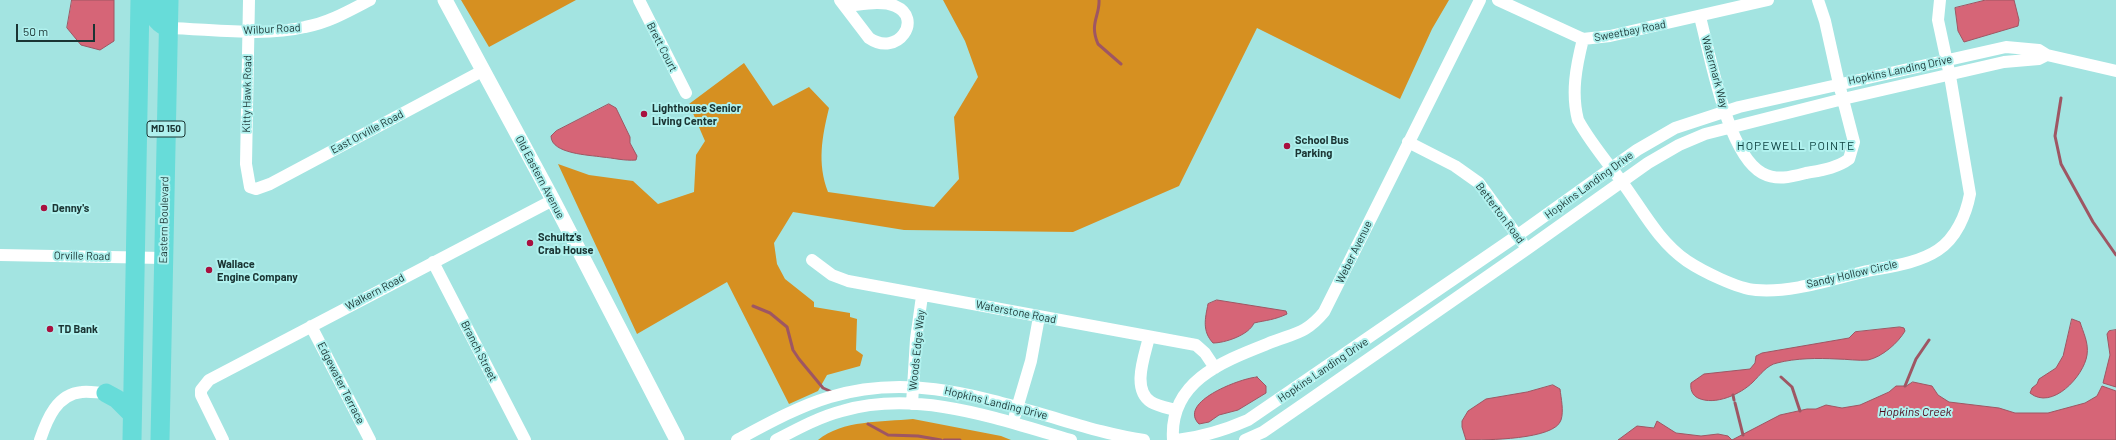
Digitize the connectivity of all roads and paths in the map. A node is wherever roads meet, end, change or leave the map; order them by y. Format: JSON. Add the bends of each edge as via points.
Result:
{"nodes":[{"id":1,"x":140,"y":0,"type":"edge"},
{"id":2,"x":151,"y":0,"type":"edge"},
{"id":3,"x":169,"y":0,"type":"edge"},
{"id":4,"x":248,"y":0,"type":"edge"},
{"id":5,"x":370,"y":0,"type":"edge"},
{"id":6,"x":445,"y":0,"type":"edge"},
{"id":7,"x":639,"y":0,"type":"edge"},
{"id":8,"x":1480,"y":0,"type":"edge"},
{"id":9,"x":1498,"y":0,"type":"edge"},
{"id":10,"x":1768,"y":0,"type":"edge"},
{"id":11,"x":1818,"y":0,"type":"edge"},
{"id":12,"x":1940,"y":0,"type":"edge"},
{"id":13,"x":842,"y":3,"type":"edge"},
{"id":14,"x":1700,"y":17,"type":"junction"},
{"id":15,"x":168,"y":28,"type":"junction"},
{"id":16,"x":248,"y":31,"type":"junction"},
{"id":17,"x":1583,"y":39,"type":"junction"},
{"id":18,"x":2048,"y":55,"type":"junction"},
{"id":19,"x":1946,"y":60,"type":"junction"},
{"id":20,"x":484,"y":70,"type":"junction"},
{"id":21,"x":2116,"y":71,"type":"edge"},
{"id":22,"x":1950,"y":76,"type":"junction"},
{"id":23,"x":1838,"y":84,"type":"junction"},
{"id":24,"x":686,"y":93,"type":"dead end"},
{"id":25,"x":1843,"y":99,"type":"junction"},
{"id":26,"x":1725,"y":111,"type":"junction"},
{"id":27,"x":1731,"y":127,"type":"junction"},
{"id":28,"x":1408,"y":142,"type":"junction"},
{"id":29,"x":1612,"y":169,"type":"junction"},
{"id":30,"x":1622,"y":182,"type":"junction"},
{"id":31,"x":250,"y":188,"type":"joint"},
{"id":32,"x":553,"y":200,"type":"junction"},
{"id":33,"x":1518,"y":236,"type":"junction"},
{"id":34,"x":1527,"y":250,"type":"junction"},
{"id":35,"x":0,"y":255,"type":"edge"},
{"id":36,"x":135,"y":257,"type":"junction"},
{"id":37,"x":164,"y":258,"type":"junction"},
{"id":38,"x":812,"y":260,"type":"dead end"},
{"id":39,"x":433,"y":262,"type":"junction"},
{"id":40,"x":922,"y":296,"type":"junction"},
{"id":41,"x":1039,"y":317,"type":"junction"},
{"id":42,"x":311,"y":326,"type":"junction"},
{"id":43,"x":1149,"y":337,"type":"junction"},
{"id":44,"x":1215,"y":368,"type":"junction"},
{"id":45,"x":133,"y":378,"type":"junction"},
{"id":46,"x":912,"y":387,"type":"junction"},
{"id":47,"x":106,"y":393,"type":"junction"},
{"id":48,"x":912,"y":404,"type":"junction"},
{"id":49,"x":1017,"y":407,"type":"junction"},
{"id":50,"x":1175,"y":410,"type":"junction"},
{"id":51,"x":132,"y":414,"type":"junction"},
{"id":52,"x":773,"y":421,"type":"junction"},
{"id":53,"x":1012,"y":424,"type":"junction"},
{"id":54,"x":780,"y":439,"type":"edge"},
{"id":55,"x":40,"y":440,"type":"edge"},
{"id":56,"x":132,"y":440,"type":"edge"},
{"id":57,"x":160,"y":440,"type":"edge"},
{"id":58,"x":223,"y":440,"type":"edge"},
{"id":59,"x":370,"y":440,"type":"edge"},
{"id":60,"x":525,"y":440,"type":"edge"},
{"id":61,"x":677,"y":440,"type":"edge"},
{"id":62,"x":736,"y":440,"type":"edge"},
{"id":63,"x":1071,"y":440,"type":"edge"},
{"id":64,"x":1144,"y":440,"type":"edge"},
{"id":65,"x":1173,"y":440,"type":"edge"},
{"id":66,"x":1177,"y":440,"type":"edge"},
{"id":67,"x":1245,"y":440,"type":"edge"}],
"edges":[{"from":1,"to":36,"type":"main road","number":"MD 150"},
{"from":2,"to":15,"type":"main road","via":[[156,21]]},
{"from":3,"to":15,"type":"main road","name":"Eastern Boulevard","number":"MD 150"},
{"from":4,"to":16,"type":"street","name":"Kitty Hawk Road"},
{"from":5,"to":16,"type":"street","name":"Wilbur Road","via":[[332,19],[304,28]]},
{"from":6,"to":20,"type":"street","name":"Old Eastern Avenue"},
{"from":7,"to":24,"type":"street","name":"Brett Court"},
{"from":8,"to":28,"type":"street","name":"Weber Avenue"},
{"from":9,"to":17,"type":"street","name":"Sweetbay Road"},
{"from":10,"to":14,"type":"street","name":"Sweetbay Road"},
{"from":11,"to":23,"type":"street"},
{"from":12,"to":19,"type":"street","name":"Sandy Hollow Circle","via":[[1938,20]]},
{"from":13,"to":13,"type":"street","via":[[874,42],[890,44],[900,40],[906,32],[908,22],[903,12],[895,6]]},
{"from":14,"to":17,"type":"street","name":"Sweetbay Road","via":[[1610,36]]},
{"from":14,"to":26,"type":"street","name":"Watermark Way"},
{"from":15,"to":16,"type":"street","name":"Wilbur Road"},
{"from":15,"to":37,"type":"main road","name":"Eastern Boulevard","number":"MD 150"},
{"from":16,"to":31,"type":"street","name":"Kitty Hawk Road","via":[[246,164]]},
{"from":17,"to":29,"type":"street","name":"Sandy Hollow Circle","via":[[1574,100],[1578,120]]},
{"from":18,"to":19,"type":"street","name":"Hopkins Landing Drive","via":[[2039,50],[2006,47]]},
{"from":18,"to":21,"type":"street","name":"Hopkins Landing Drive"},
{"from":18,"to":22,"type":"street","name":"Hopkins Landing Drive","via":[[2039,59],[2004,62]]},
{"from":19,"to":22,"type":"street","name":"Sandy Hollow Circle"},
{"from":19,"to":23,"type":"street","name":"Hopkins Landing Drive"},
{"from":20,"to":31,"type":"street","name":"East Orville Road","via":[[270,184],[256,189]]},
{"from":20,"to":32,"type":"street","name":"Old Eastern Avenue"},
{"from":22,"to":25,"type":"street","name":"Hopkins Landing Drive"},
{"from":22,"to":30,"type":"street","name":"Sandy Hollow Circle","via":[[1970,194],[1968,208],[1953,235],[1938,250],[1917,260],[1785,289],[1755,290],[1735,286],[1687,261],[1670,247]]},
{"from":23,"to":25,"type":"street"},
{"from":23,"to":26,"type":"street","name":"Hopkins Landing Drive"},
{"from":25,"to":27,"type":"street","name":"Hopkins Landing Drive"},
{"from":25,"to":27,"type":"street","name":"Watermark Way","via":[[1854,142],[1850,159],[1832,168],[1787,178],[1770,176],[1754,167],[1743,154]]},
{"from":26,"to":27,"type":"street","name":"Watermark Way"},
{"from":26,"to":29,"type":"street","name":"Hopkins Landing Drive","via":[[1675,128],[1637,150]]},
{"from":27,"to":30,"type":"street","name":"Hopkins Landing Drive","via":[[1679,145]]},
{"from":28,"to":33,"type":"street","name":"Betterton Road","via":[[1455,166],[1479,183]]},
{"from":28,"to":44,"type":"street","name":"Weber Avenue","via":[[1349,263],[1317,321],[1298,334],[1268,343]]},
{"from":29,"to":30,"type":"street","name":"Sandy Hollow Circle"},
{"from":29,"to":33,"type":"street","name":"Hopkins Landing Drive"},
{"from":30,"to":34,"type":"street","name":"Hopkins Landing Drive"},
{"from":32,"to":39,"type":"street","name":"Walkern Road"},
{"from":32,"to":61,"type":"street","name":"Old Eastern Avenue"},
{"from":33,"to":34,"type":"street","name":"Betterton Road"},
{"from":33,"to":66,"type":"street","name":"Hopkins Landing Drive","via":[[1248,420],[1220,432]]},
{"from":34,"to":67,"type":"street","name":"Hopkins Landing Drive","via":[[1263,432]]},
{"from":35,"to":36,"type":"street","name":"Orville Road"},
{"from":36,"to":37,"type":"street","name":"Orville Road"},
{"from":36,"to":45,"type":"main road","number":"MD 150"},
{"from":37,"to":57,"type":"main road","name":"Eastern Boulevard","number":"MD 150"},
{"from":38,"to":40,"type":"street","name":"Waterstone Road","via":[[832,275],[848,281]]},
{"from":39,"to":42,"type":"street","name":"Walkern Road"},
{"from":39,"to":60,"type":"street","name":"Branch Street"},
{"from":40,"to":41,"type":"street","name":"Waterstone Road"},
{"from":40,"to":46,"type":"street","name":"Woods Edge Way"},
{"from":41,"to":43,"type":"street","name":"Waterstone Road"},
{"from":41,"to":49,"type":"street","via":[[1031,361]]},
{"from":42,"to":58,"type":"street","name":"Walkern Road","via":[[209,380],[201,390],[202,402]]},
{"from":42,"to":59,"type":"street","name":"Edgewater Terrace"},
{"from":43,"to":44,"type":"street","name":"Waterstone Road","via":[[1196,345]]},
{"from":43,"to":50,"type":"street","via":[[1141,376],[1142,391],[1152,403]]},
{"from":44,"to":50,"type":"street","name":"Weber Avenue","via":[[1193,383]]},
{"from":45,"to":47,"type":"main road","via":[[125,388],[116,393]]},
{"from":45,"to":51,"type":"main road","number":"MD 150"},
{"from":46,"to":48,"type":"street","name":"Woods Edge Way"},
{"from":46,"to":49,"type":"street","name":"Hopkins Landing Drive","via":[[958,392]]},
{"from":46,"to":52,"type":"street","name":"Hopkins Landing Drive","via":[[878,388],[831,396]]},
{"from":47,"to":51,"type":"main road","via":[[117,399]]},
{"from":47,"to":55,"type":"street","via":[[82,392],[64,396],[47,420]]},
{"from":48,"to":53,"type":"street","name":"Hopkins Landing Drive","via":[[945,406]]},
{"from":48,"to":54,"type":"street","name":"Hopkins Landing Drive","via":[[875,405],[843,410]]},
{"from":49,"to":53,"type":"street"},
{"from":49,"to":64,"type":"street","name":"Hopkins Landing Drive","via":[[1108,433]]},
{"from":50,"to":65,"type":"street","name":"Weber Avenue"},
{"from":51,"to":56,"type":"main road","number":"MD 150"},
{"from":52,"to":54,"type":"street"},
{"from":52,"to":62,"type":"street","name":"Hopkins Landing Drive"},
{"from":53,"to":63,"type":"street","name":"Hopkins Landing Drive"}]}
